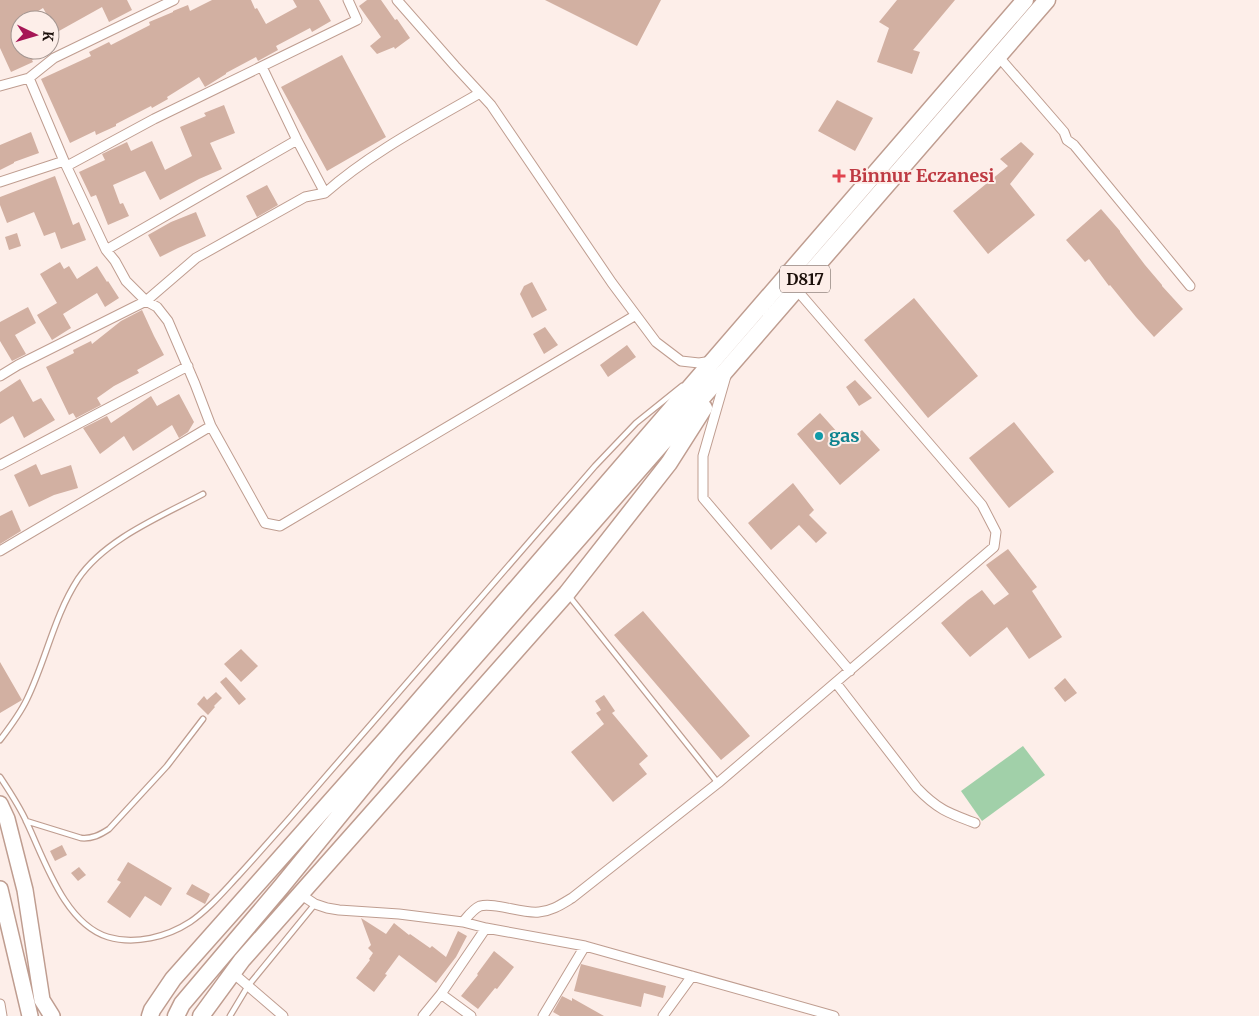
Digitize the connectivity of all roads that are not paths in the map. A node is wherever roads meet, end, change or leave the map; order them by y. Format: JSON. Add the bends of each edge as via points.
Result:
{"nodes":[{"id":1,"x":174,"y":0,"type":"edge"},
{"id":2,"x":348,"y":0,"type":"edge"},
{"id":3,"x":397,"y":0,"type":"edge"},
{"id":4,"x":1025,"y":0,"type":"edge"},
{"id":5,"x":1047,"y":0,"type":"edge"},
{"id":6,"x":998,"y":56,"type":"junction"},
{"id":7,"x":262,"y":67,"type":"junction"},
{"id":8,"x":29,"y":78,"type":"junction"},
{"id":9,"x":0,"y":86,"type":"edge"},
{"id":10,"x":480,"y":93,"type":"junction"},
{"id":11,"x":297,"y":140,"type":"junction"},
{"id":12,"x":65,"y":164,"type":"junction"},
{"id":13,"x":0,"y":182,"type":"edge"},
{"id":14,"x":325,"y":193,"type":"junction"},
{"id":15,"x":106,"y":250,"type":"junction"},
{"id":16,"x":1190,"y":286,"type":"dead end"},
{"id":17,"x":796,"y":289,"type":"junction"},
{"id":18,"x":146,"y":301,"type":"junction"},
{"id":19,"x":636,"y":315,"type":"junction"},
{"id":20,"x":721,"y":364,"type":"junction"},
{"id":21,"x":188,"y":366,"type":"junction"},
{"id":22,"x":0,"y":376,"type":"edge"},
{"id":23,"x":211,"y":426,"type":"junction"},
{"id":24,"x":0,"y":465,"type":"edge"},
{"id":25,"x":203,"y":494,"type":"dead end"},
{"id":26,"x":0,"y":551,"type":"edge"},
{"id":27,"x":558,"y":552,"type":"junction"},
{"id":28,"x":567,"y":593,"type":"junction"},
{"id":29,"x":850,"y":671,"type":"junction"},
{"id":30,"x":836,"y":683,"type":"junction"},
{"id":31,"x":203,"y":719,"type":"dead end"},
{"id":32,"x":0,"y":740,"type":"edge"},
{"id":33,"x":0,"y":777,"type":"edge"},
{"id":34,"x":718,"y":783,"type":"junction"},
{"id":35,"x":0,"y":804,"type":"edge"},
{"id":36,"x":26,"y":821,"type":"junction"},
{"id":37,"x":975,"y":823,"type":"dead end"},
{"id":38,"x":1,"y":894,"type":"edge"},
{"id":39,"x":300,"y":894,"type":"junction"},
{"id":40,"x":315,"y":904,"type":"junction"},
{"id":41,"x":463,"y":922,"type":"junction"},
{"id":42,"x":486,"y":928,"type":"junction"},
{"id":43,"x":585,"y":946,"type":"junction"},
{"id":44,"x":233,"y":973,"type":"junction"},
{"id":45,"x":692,"y":976,"type":"junction"},
{"id":46,"x":248,"y":986,"type":"junction"},
{"id":47,"x":441,"y":994,"type":"junction"},
{"id":48,"x":0,"y":1004,"type":"edge"},
{"id":49,"x":815,"y":1013,"type":"edge"},
{"id":50,"x":2,"y":1016,"type":"edge"},
{"id":51,"x":30,"y":1016,"type":"edge"},
{"id":52,"x":52,"y":1016,"type":"edge"},
{"id":53,"x":150,"y":1016,"type":"edge"},
{"id":54,"x":176,"y":1016,"type":"edge"},
{"id":55,"x":201,"y":1016,"type":"edge"},
{"id":56,"x":230,"y":1016,"type":"edge"},
{"id":57,"x":283,"y":1016,"type":"edge"},
{"id":58,"x":424,"y":1016,"type":"edge"},
{"id":59,"x":471,"y":1016,"type":"edge"},
{"id":60,"x":543,"y":1016,"type":"edge"},
{"id":61,"x":663,"y":1016,"type":"edge"},
{"id":62,"x":834,"y":1016,"type":"edge"}],
"edges":[{"from":1,"to":8,"type":"street","via":[[54,58]]},
{"from":2,"to":7,"type":"street","via":[[357,20]]},
{"from":3,"to":10,"type":"street"},
{"from":4,"to":20,"type":"highway","number":"D817"},
{"from":5,"to":6,"type":"highway","number":"D817"},
{"from":6,"to":16,"type":"street"},
{"from":6,"to":17,"type":"highway","number":"D817"},
{"from":7,"to":11,"type":"street"},
{"from":7,"to":12,"type":"street"},
{"from":8,"to":9,"type":"street"},
{"from":8,"to":12,"type":"street"},
{"from":10,"to":14,"type":"street","via":[[403,137],[340,179]]},
{"from":10,"to":19,"type":"street","via":[[492,105]]},
{"from":11,"to":14,"type":"street"},
{"from":11,"to":15,"type":"street"},
{"from":12,"to":13,"type":"street"},
{"from":12,"to":15,"type":"street"},
{"from":14,"to":18,"type":"street","via":[[305,197],[196,258]]},
{"from":15,"to":18,"type":"street","via":[[126,281]]},
{"from":17,"to":20,"type":"highway","number":"D817"},
{"from":17,"to":29,"type":"street","via":[[982,505],[996,532],[994,547]]},
{"from":18,"to":21,"type":"street","via":[[157,307],[168,321]]},
{"from":18,"to":22,"type":"street"},
{"from":19,"to":20,"type":"street","via":[[656,342],[681,361]]},
{"from":19,"to":23,"type":"street","via":[[280,526],[265,523]]},
{"from":20,"to":27,"type":"highway","number":"D817"},
{"from":20,"to":28,"type":"highway","via":[[669,463]]},
{"from":20,"to":29,"type":"street","via":[[703,456],[703,498]]},
{"from":20,"to":36,"type":"lane","via":[[636,423],[595,466],[264,847],[191,921],[164,936],[138,940],[122,940],[95,932],[71,911]]},
{"from":21,"to":23,"type":"street"},
{"from":21,"to":24,"type":"street"},
{"from":23,"to":26,"type":"street"},
{"from":25,"to":32,"type":"lane","via":[[111,545],[79,578],[56,623],[27,701]]},
{"from":27,"to":53,"type":"highway","via":[[392,732],[174,979]]},
{"from":27,"to":54,"type":"highway","via":[[182,1004]]},
{"from":28,"to":34,"type":"lane"},
{"from":28,"to":39,"type":"highway"},
{"from":29,"to":30,"type":"street"},
{"from":30,"to":34,"type":"street"},
{"from":30,"to":37,"type":"street","via":[[923,794],[949,814]]},
{"from":31,"to":36,"type":"lane","via":[[167,766],[102,834],[81,838]]},
{"from":33,"to":36,"type":"lane"},
{"from":34,"to":41,"type":"street","via":[[560,906],[539,912],[481,906]]},
{"from":35,"to":52,"type":"main road","via":[[7,819],[25,890],[42,1000]]},
{"from":38,"to":51,"type":"main road"},
{"from":39,"to":40,"type":"street"},
{"from":39,"to":44,"type":"highway"},
{"from":40,"to":41,"type":"street","via":[[339,910]]},
{"from":40,"to":46,"type":"lane"},
{"from":41,"to":42,"type":"street"},
{"from":42,"to":43,"type":"street"},
{"from":42,"to":47,"type":"street"},
{"from":43,"to":45,"type":"street"},
{"from":43,"to":60,"type":"street"},
{"from":44,"to":46,"type":"street"},
{"from":44,"to":55,"type":"highway"},
{"from":45,"to":49,"type":"street"},
{"from":45,"to":61,"type":"street"},
{"from":46,"to":56,"type":"lane"},
{"from":46,"to":57,"type":"street"},
{"from":47,"to":58,"type":"street"},
{"from":47,"to":59,"type":"street"},
{"from":48,"to":50,"type":"street"},
{"from":49,"to":62,"type":"street"}]}
